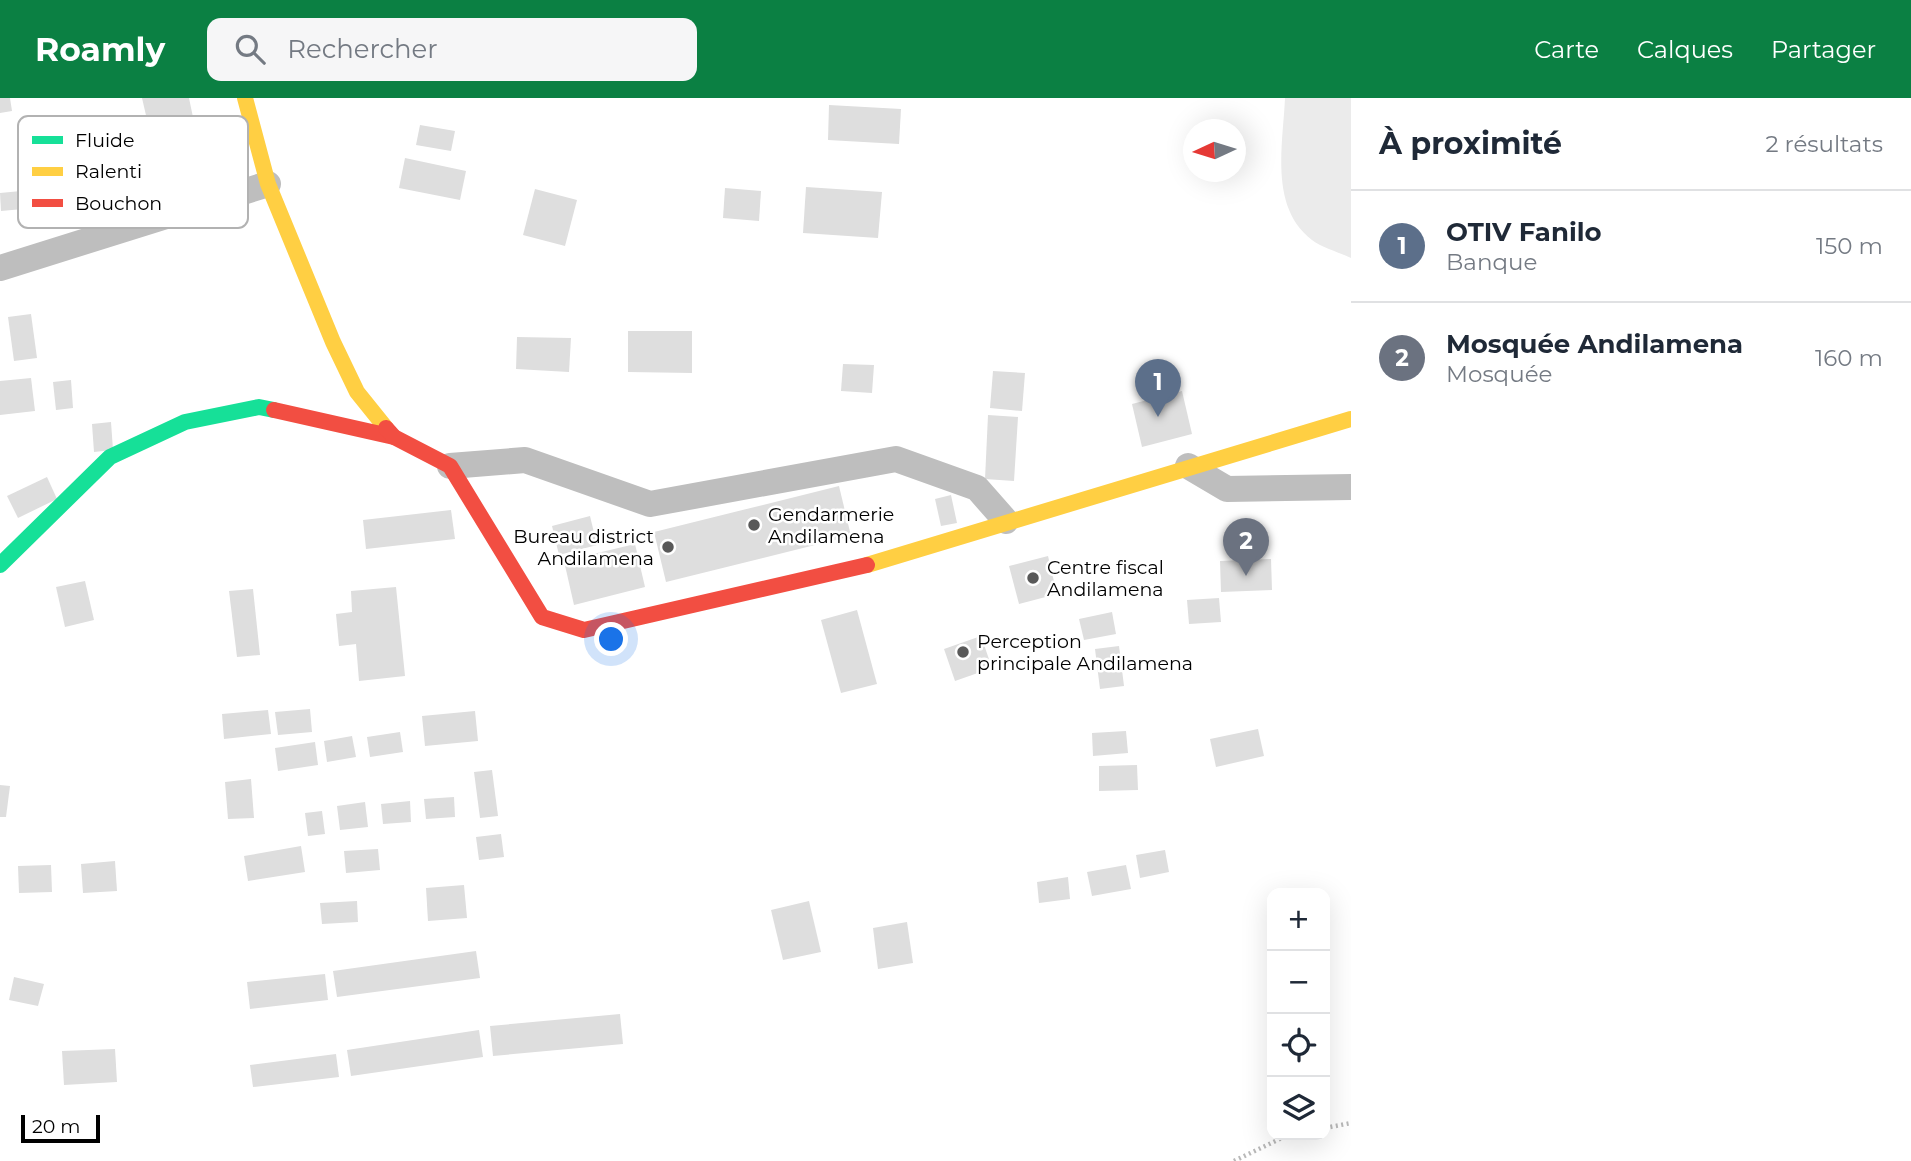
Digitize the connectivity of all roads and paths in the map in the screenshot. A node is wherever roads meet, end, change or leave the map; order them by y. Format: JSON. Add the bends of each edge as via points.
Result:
{"nodes":[{"id":1,"x":245,"y":98,"type":"edge"},
{"id":2,"x":268,"y":184,"type":"junction"},
{"id":3,"x":248,"y":190,"type":"edge"},
{"id":4,"x":128,"y":228,"type":"edge"},
{"id":5,"x":0,"y":268,"type":"edge"},
{"id":6,"x":1351,"y":419,"type":"edge"},
{"id":7,"x":394,"y":437,"type":"junction"},
{"id":8,"x":450,"y":466,"type":"junction"},
{"id":9,"x":1188,"y":466,"type":"junction"},
{"id":10,"x":1351,"y":487,"type":"edge"},
{"id":11,"x":1006,"y":521,"type":"junction"},
{"id":12,"x":0,"y":565,"type":"edge"},
{"id":13,"x":1351,"y":1123,"type":"edge"},
{"id":14,"x":1330,"y":1127,"type":"edge"},
{"id":15,"x":1278,"y":1140,"type":"edge"},
{"id":16,"x":1234,"y":1161,"type":"edge"}],
"edges":[{"from":1,"to":2,"type":"street"},
{"from":2,"to":3,"type":"street"},
{"from":2,"to":7,"type":"street","via":[[333,342],[358,392]]},
{"from":4,"to":5,"type":"street"},
{"from":6,"to":9,"type":"street"},
{"from":7,"to":8,"type":"street"},
{"from":7,"to":12,"type":"street","via":[[260,407],[185,422],[110,457]]},
{"from":8,"to":11,"type":"street","via":[[525,460],[650,504],[896,459],[977,488]]},
{"from":8,"to":11,"type":"street","via":[[542,617],[584,630],[868,565]]},
{"from":9,"to":10,"type":"street","via":[[1227,489]]},
{"from":9,"to":11,"type":"street"},
{"from":13,"to":14,"type":"path"},
{"from":15,"to":16,"type":"path"}]}
